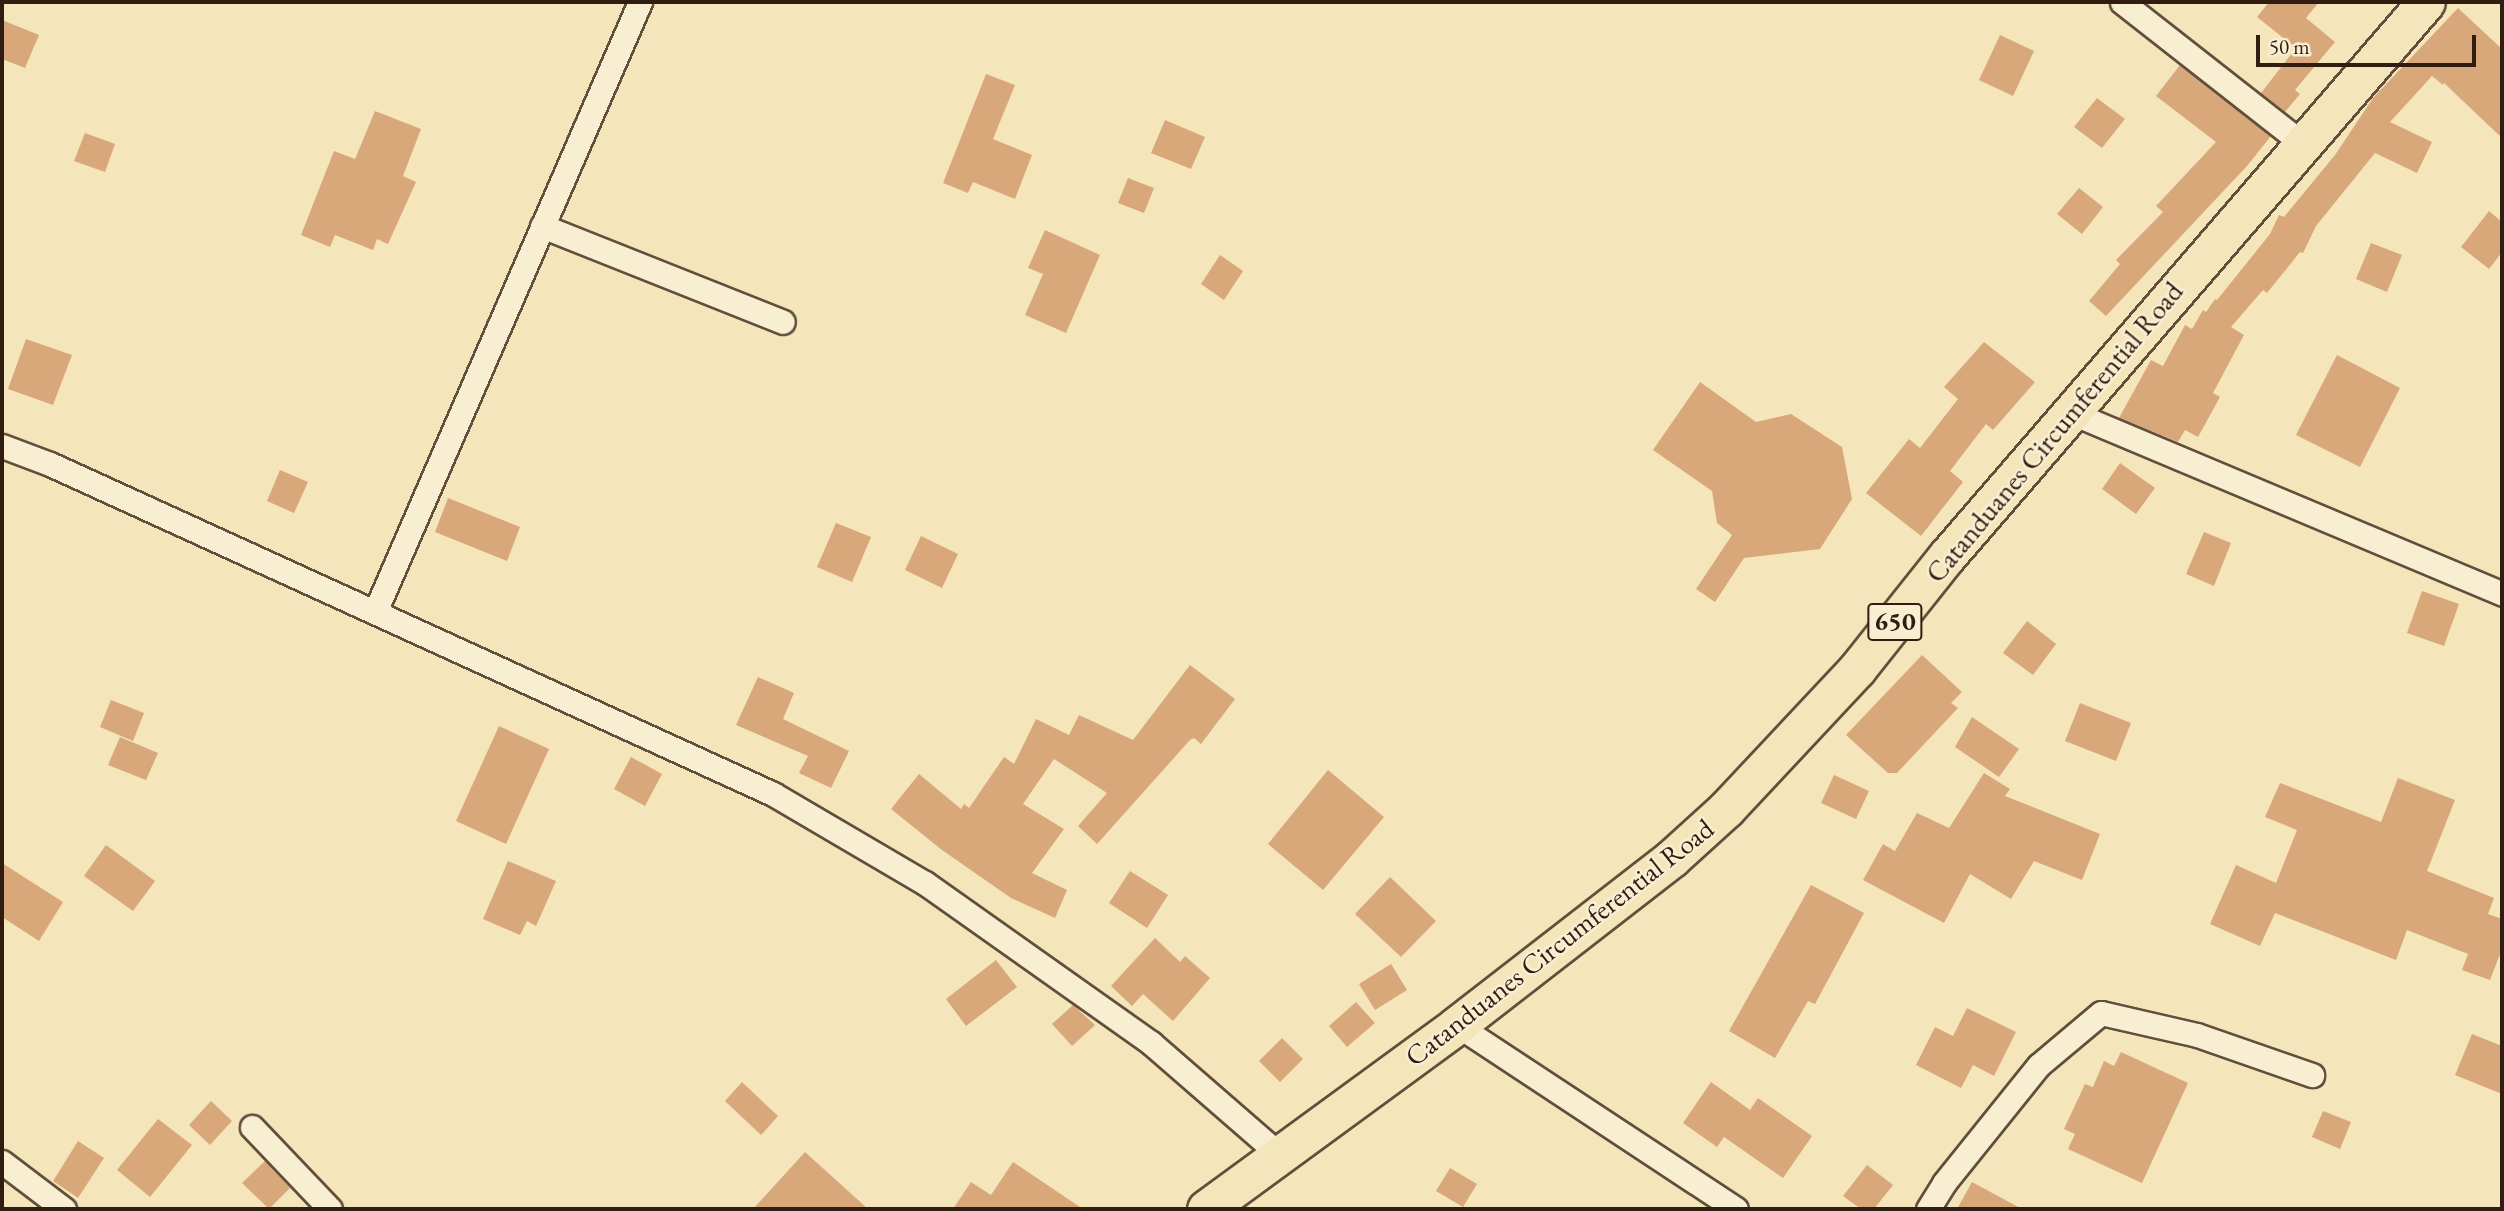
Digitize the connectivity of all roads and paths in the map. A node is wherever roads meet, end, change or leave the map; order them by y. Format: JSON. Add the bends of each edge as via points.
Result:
{"nodes":[{"id":1,"x":640,"y":2,"type":"edge"},
{"id":2,"x":2122,"y":2,"type":"edge"},
{"id":3,"x":2426,"y":2,"type":"edge"},
{"id":4,"x":2302,"y":144,"type":"junction"},
{"id":5,"x":542,"y":226,"type":"junction"},
{"id":6,"x":783,"y":322,"type":"dead end"},
{"id":7,"x":2070,"y":412,"type":"junction"},
{"id":8,"x":2,"y":446,"type":"edge"},
{"id":9,"x":2502,"y":594,"type":"edge"},
{"id":10,"x":374,"y":612,"type":"junction"},
{"id":11,"x":1457,"y":1025,"type":"junction"},
{"id":12,"x":2312,"y":1075,"type":"dead end"},
{"id":13,"x":252,"y":1127,"type":"dead end"},
{"id":14,"x":1280,"y":1155,"type":"junction"},
{"id":15,"x":2,"y":1162,"type":"edge"},
{"id":16,"x":64,"y":1209,"type":"edge"},
{"id":17,"x":330,"y":1209,"type":"edge"},
{"id":18,"x":1206,"y":1209,"type":"edge"},
{"id":19,"x":1736,"y":1209,"type":"edge"},
{"id":20,"x":1928,"y":1209,"type":"edge"}],
"edges":[{"from":1,"to":5,"type":"street"},
{"from":2,"to":4,"type":"street"},
{"from":3,"to":4,"type":"main road","name":"Catanduanes Circumferential Road","number":"650"},
{"from":4,"to":7,"type":"main road","name":"Catanduanes Circumferential Road","number":"650"},
{"from":5,"to":6,"type":"street"},
{"from":5,"to":10,"type":"street"},
{"from":7,"to":9,"type":"street"},
{"from":7,"to":11,"type":"main road","name":"Catanduanes Circumferential Road","number":"650","via":[[1857,669],[1769,766],[1672,858]]},
{"from":8,"to":10,"type":"street"},
{"from":10,"to":14,"type":"street","via":[[773,794],[925,883],[1151,1044]]},
{"from":11,"to":14,"type":"main road","name":"Catanduanes Circumferential Road","number":"650"},
{"from":11,"to":19,"type":"street"},
{"from":12,"to":20,"type":"street","via":[[2197,1035],[2101,1013],[2039,1065]]},
{"from":13,"to":17,"type":"street"},
{"from":14,"to":18,"type":"main road","name":"Catanduanes Circumferential Road","number":"650"},
{"from":15,"to":16,"type":"street"}]}
